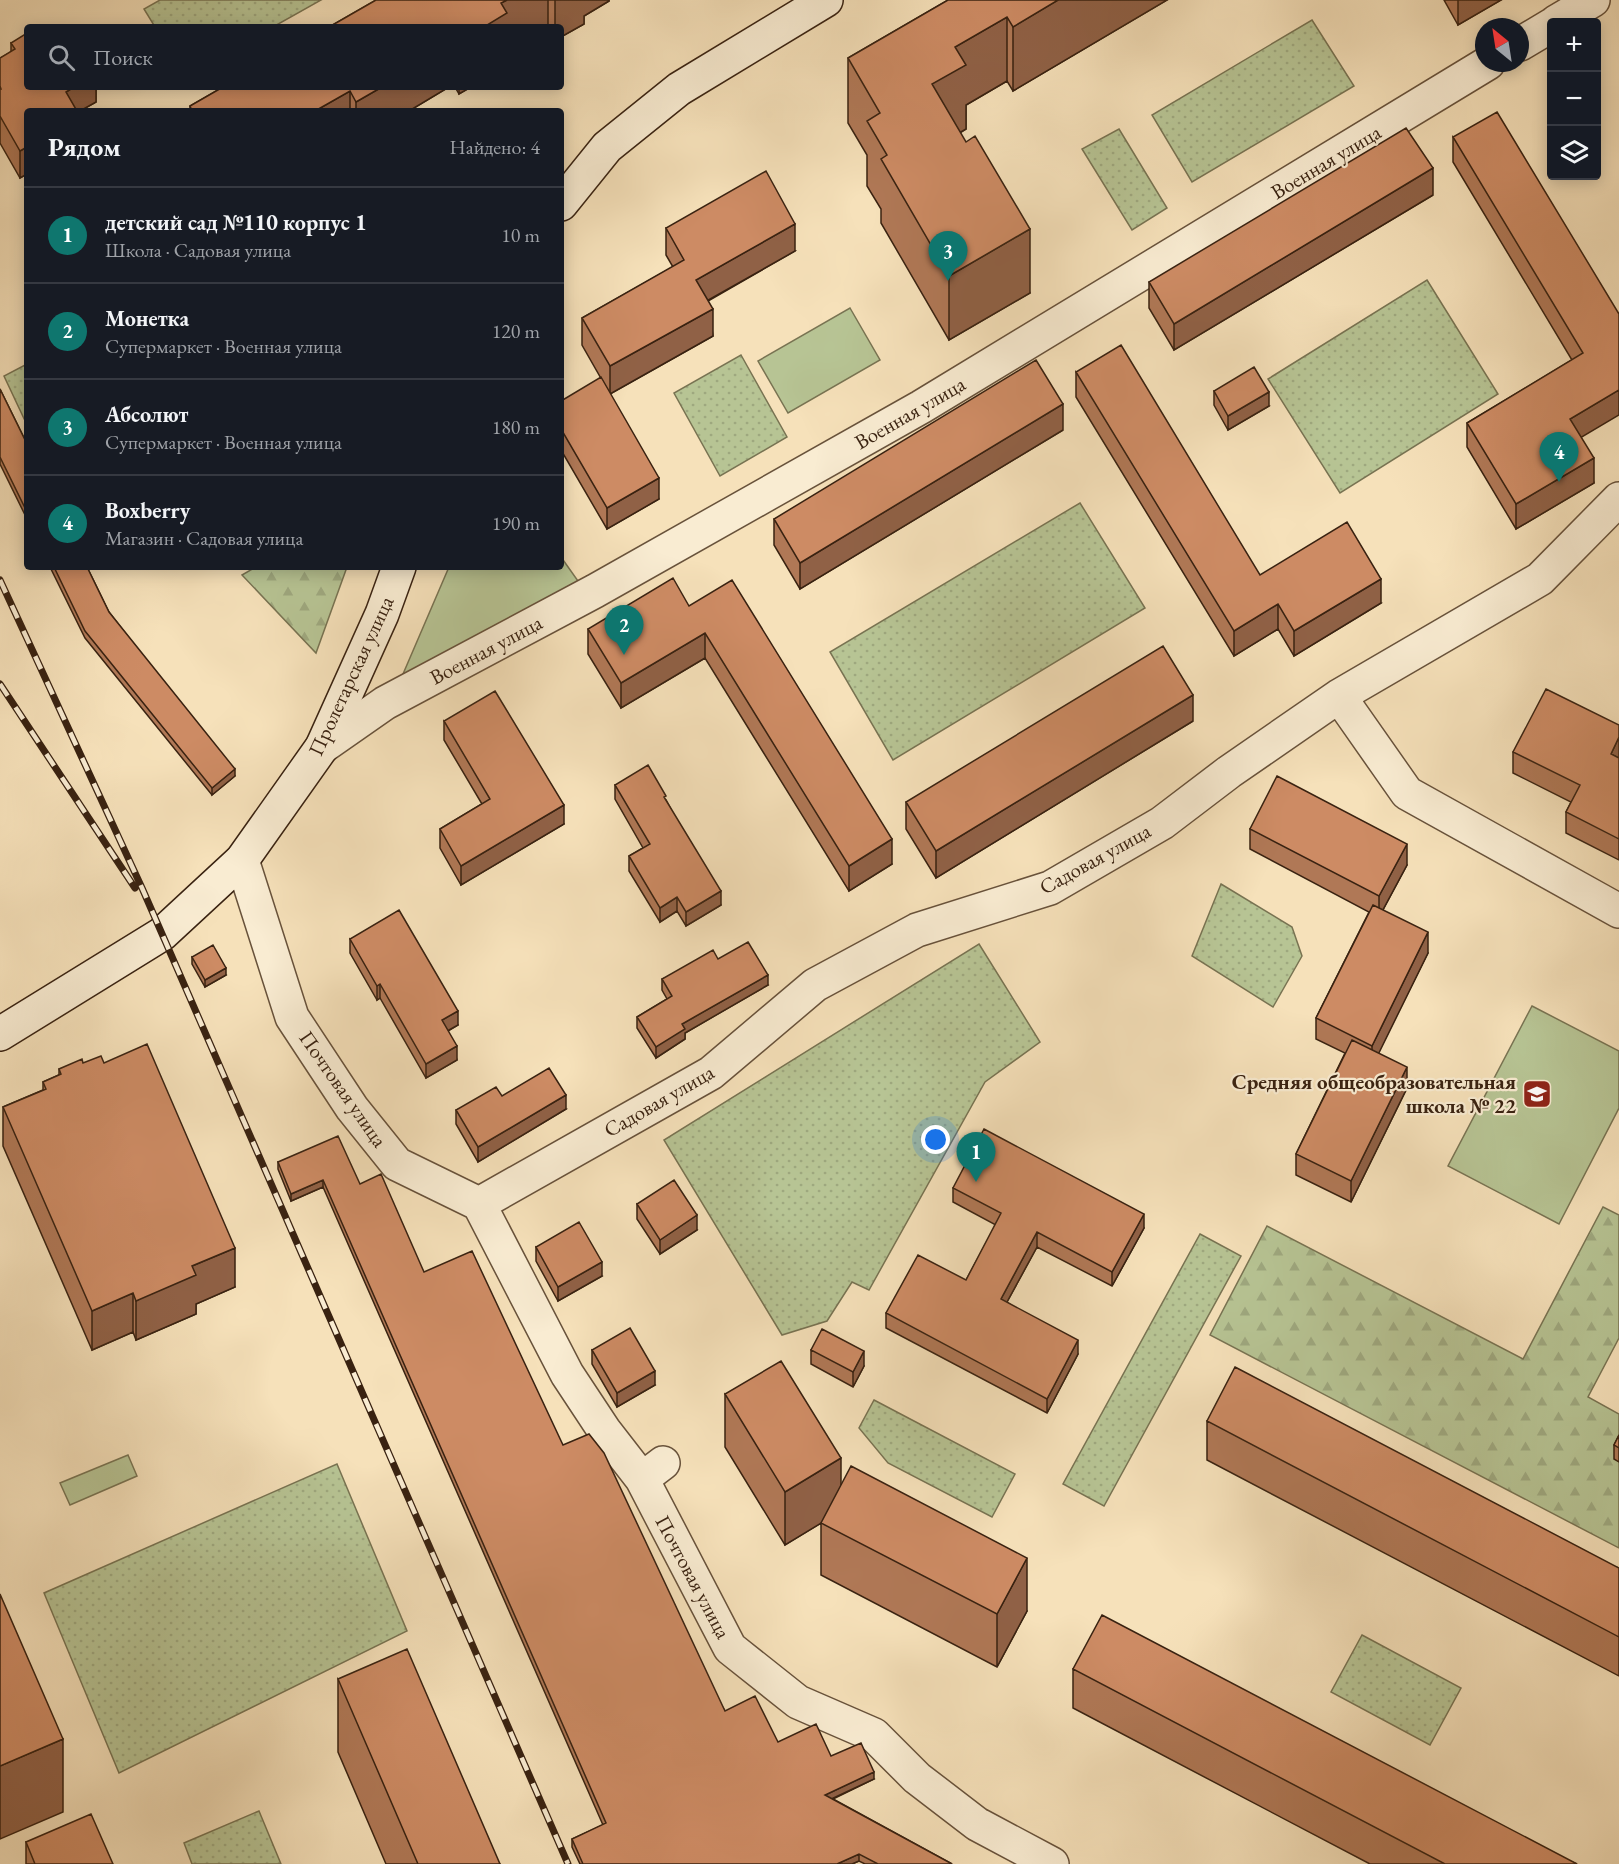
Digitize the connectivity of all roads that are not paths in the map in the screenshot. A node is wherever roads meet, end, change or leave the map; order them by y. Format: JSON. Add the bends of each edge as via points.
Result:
{"nodes":[{"id":1,"x":826,"y":0,"type":"edge"},
{"id":2,"x":1593,"y":0,"type":"edge"},
{"id":3,"x":1563,"y":18,"type":"edge"},
{"id":4,"x":1547,"y":27,"type":"edge"},
{"id":5,"x":1529,"y":38,"type":"edge"},
{"id":6,"x":1475,"y":71,"type":"edge"},
{"id":7,"x":564,"y":200,"type":"edge"},
{"id":8,"x":1619,"y":499,"type":"edge"},
{"id":9,"x":398,"y":570,"type":"edge"},
{"id":10,"x":1339,"y":696,"type":"junction"},
{"id":11,"x":322,"y":747,"type":"junction"},
{"id":12,"x":242,"y":860,"type":"junction"},
{"id":13,"x":1619,"y":911,"type":"edge"},
{"id":14,"x":0,"y":1034,"type":"edge"},
{"id":15,"x":479,"y":1204,"type":"junction"},
{"id":16,"x":1052,"y":1864,"type":"edge"}],
"edges":[{"from":1,"to":7,"type":"street","via":[[679,89],[607,147]]},
{"from":2,"to":3,"type":"street"},
{"from":4,"to":5,"type":"street"},
{"from":6,"to":11,"type":"street","name":"Военная улица","via":[[921,407],[595,591],[385,703]]},
{"from":8,"to":10,"type":"street","name":"Садовая улица","via":[[1540,579]]},
{"from":9,"to":11,"type":"street","name":"Пролетарская улица"},
{"from":10,"to":13,"type":"street","via":[[1407,793]]},
{"from":10,"to":15,"type":"street","name":"Садовая улица","via":[[1162,823],[1050,888],[917,930],[816,985],[711,1073]]},
{"from":11,"to":12,"type":"street","name":"Пролетарская улица"},
{"from":12,"to":14,"type":"street","name":"Пролетарская улица","via":[[162,934]]},
{"from":12,"to":15,"type":"street","name":"Почтовая улица","via":[[292,1017],[352,1108],[397,1164]]},
{"from":15,"to":16,"type":"street","name":"Почтовая улица","via":[[567,1374],[604,1430],[653,1471],[730,1648],[798,1702],[874,1735],[917,1778],[977,1824]]}]}
